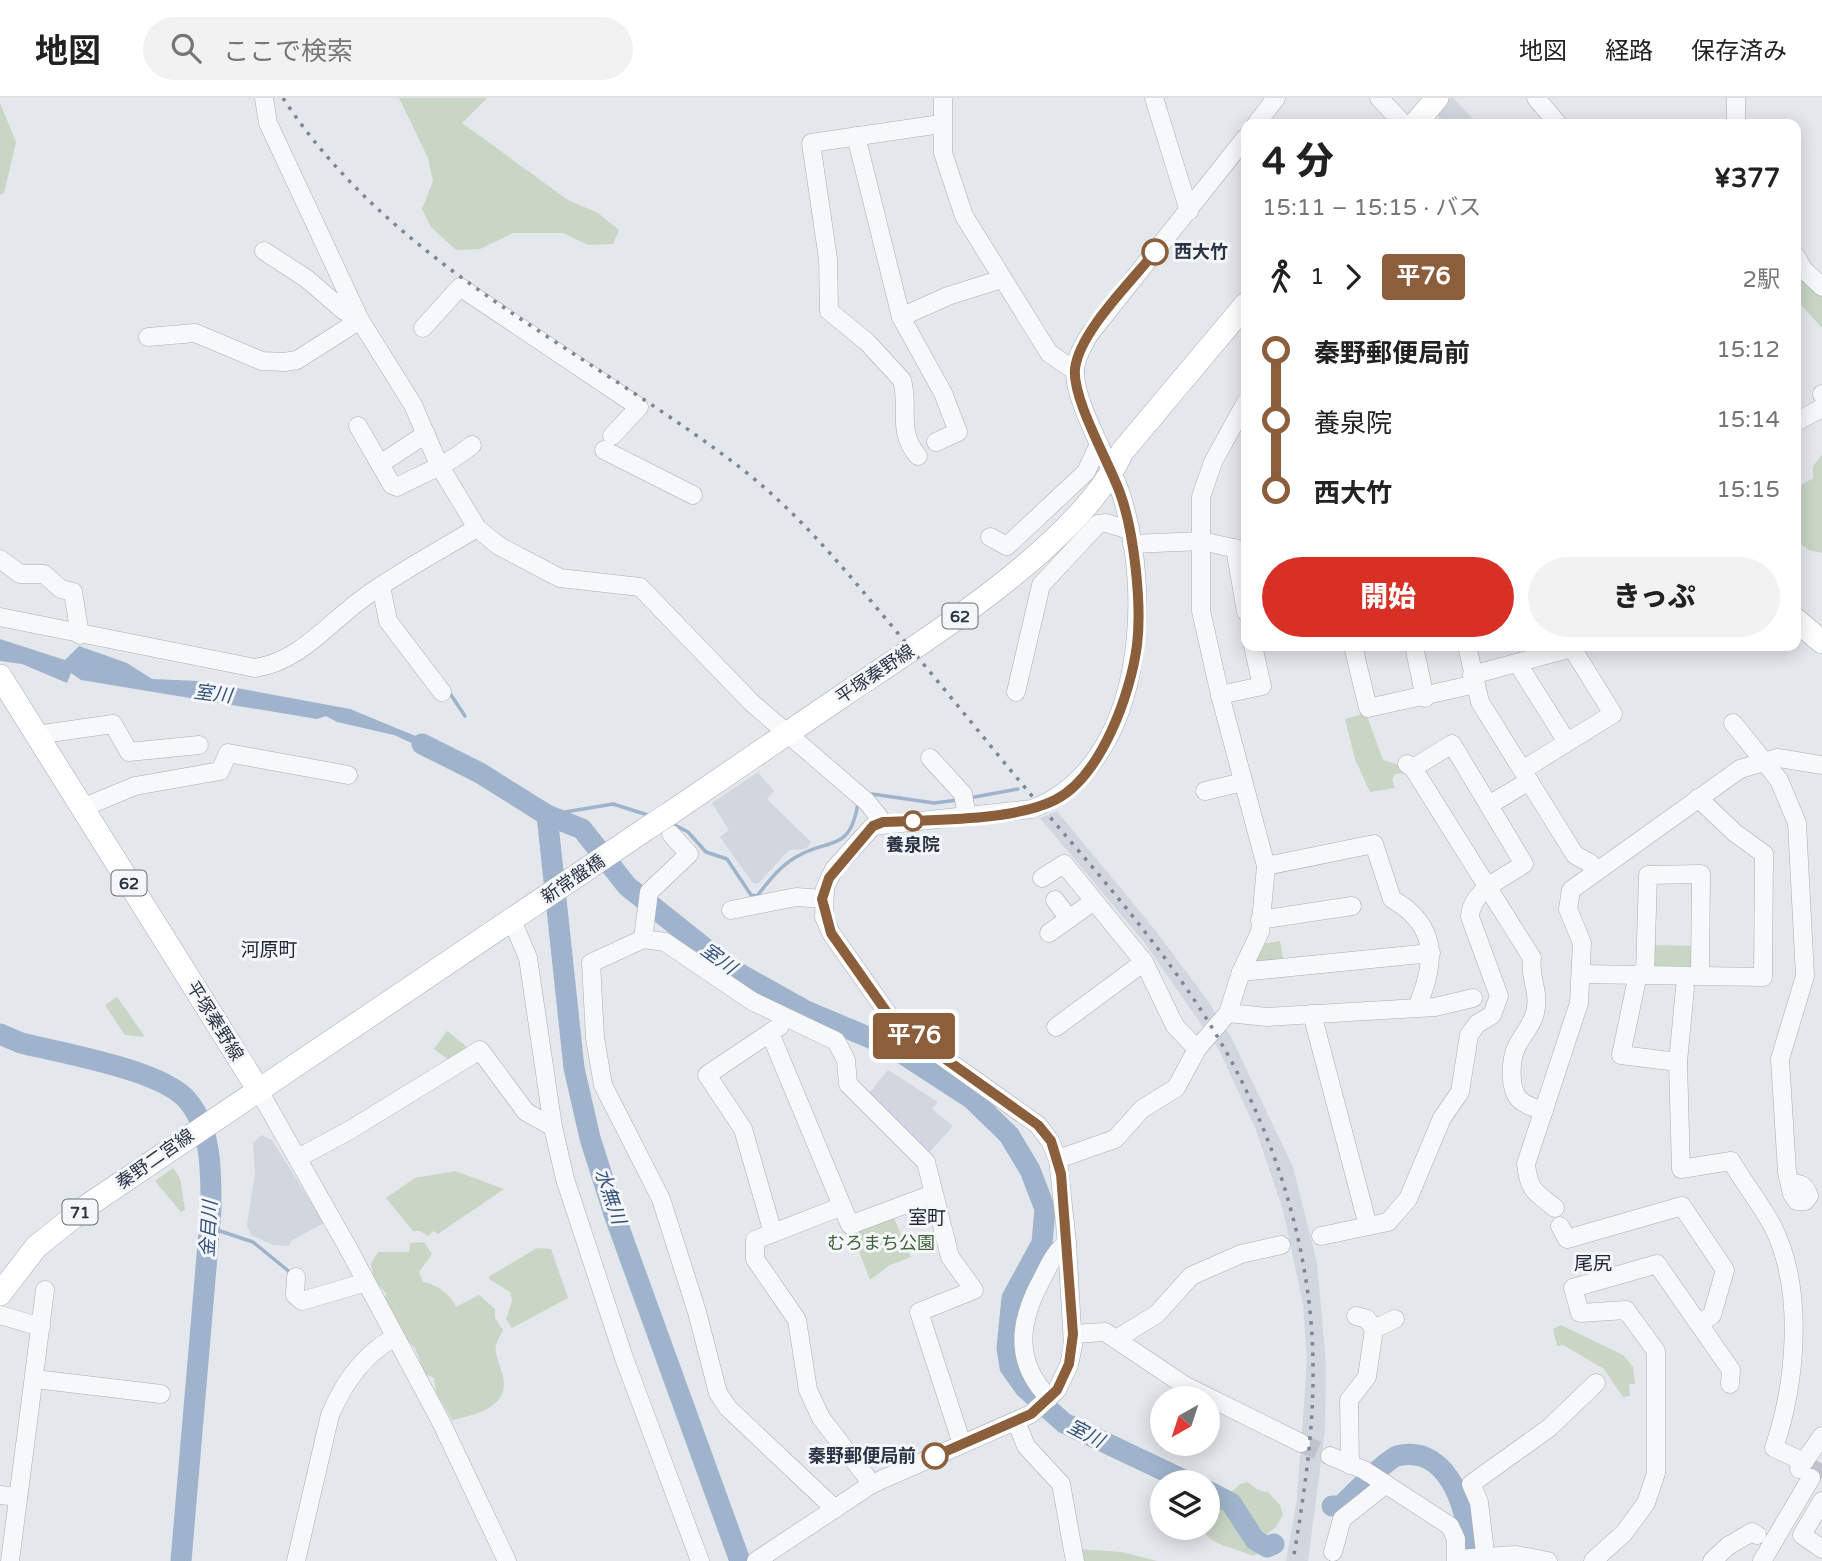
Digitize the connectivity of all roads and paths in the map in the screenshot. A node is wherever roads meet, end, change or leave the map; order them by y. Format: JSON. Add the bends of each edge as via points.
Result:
{"nodes":[{"id":1,"x":264,"y":98,"type":"edge"},
{"id":2,"x":943,"y":98,"type":"edge"},
{"id":3,"x":1154,"y":98,"type":"edge"},
{"id":4,"x":1276,"y":98,"type":"edge"},
{"id":5,"x":1379,"y":98,"type":"edge"},
{"id":6,"x":1417,"y":98,"type":"edge"},
{"id":7,"x":1437,"y":98,"type":"edge"},
{"id":8,"x":1536,"y":98,"type":"edge"},
{"id":9,"x":1736,"y":98,"type":"edge"},
{"id":10,"x":1260,"y":119,"type":"edge"},
{"id":11,"x":1400,"y":119,"type":"edge"},
{"id":12,"x":1406,"y":119,"type":"edge"},
{"id":13,"x":1409,"y":119,"type":"edge"},
{"id":14,"x":1554,"y":119,"type":"edge"},
{"id":15,"x":1736,"y":119,"type":"edge"},
{"id":16,"x":941,"y":124,"type":"junction"},
{"id":17,"x":856,"y":136,"type":"junction"},
{"id":18,"x":1241,"y":143,"type":"edge"},
{"id":19,"x":1188,"y":211,"type":"junction"},
{"id":20,"x":264,"y":251,"type":"dead end"},
{"id":21,"x":1801,"y":265,"type":"edge"},
{"id":22,"x":1002,"y":279,"type":"junction"},
{"id":23,"x":1822,"y":287,"type":"edge"},
{"id":24,"x":1241,"y":310,"type":"edge"},
{"id":25,"x":901,"y":317,"type":"junction"},
{"id":26,"x":360,"y":320,"type":"junction"},
{"id":27,"x":423,"y":327,"type":"dead end"},
{"id":28,"x":1241,"y":330,"type":"edge"},
{"id":29,"x":148,"y":337,"type":"dead end"},
{"id":30,"x":1075,"y":371,"type":"junction"},
{"id":31,"x":1822,"y":408,"type":"edge"},
{"id":32,"x":1241,"y":412,"type":"edge"},
{"id":33,"x":1801,"y":419,"type":"edge"},
{"id":34,"x":358,"y":426,"type":"dead end"},
{"id":35,"x":426,"y":434,"type":"junction"},
{"id":36,"x":936,"y":442,"type":"dead end"},
{"id":37,"x":1099,"y":444,"type":"junction"},
{"id":38,"x":472,"y":445,"type":"dead end"},
{"id":39,"x":918,"y":456,"type":"dead end"},
{"id":40,"x":380,"y":464,"type":"junction"},
{"id":41,"x":439,"y":466,"type":"junction"},
{"id":42,"x":1112,"y":474,"type":"junction"},
{"id":43,"x":693,"y":495,"type":"dead end"},
{"id":44,"x":477,"y":528,"type":"junction"},
{"id":45,"x":989,"y":537,"type":"dead end"},
{"id":46,"x":1131,"y":537,"type":"junction"},
{"id":47,"x":1202,"y":541,"type":"junction"},
{"id":48,"x":1240,"y":549,"type":"edge"},
{"id":49,"x":0,"y":559,"type":"edge"},
{"id":50,"x":381,"y":586,"type":"junction"},
{"id":51,"x":0,"y":617,"type":"edge"},
{"id":52,"x":1801,"y":624,"type":"edge"},
{"id":53,"x":80,"y":635,"type":"junction"},
{"id":54,"x":1822,"y":642,"type":"edge"},
{"id":55,"x":1254,"y":651,"type":"edge"},
{"id":56,"x":1354,"y":651,"type":"edge"},
{"id":57,"x":1415,"y":651,"type":"edge"},
{"id":58,"x":1467,"y":651,"type":"edge"},
{"id":59,"x":1562,"y":651,"type":"edge"},
{"id":60,"x":1574,"y":651,"type":"edge"},
{"id":61,"x":1518,"y":664,"type":"junction"},
{"id":62,"x":0,"y":676,"type":"edge"},
{"id":63,"x":1470,"y":681,"type":"junction"},
{"id":64,"x":442,"y":692,"type":"dead end"},
{"id":65,"x":1016,"y":692,"type":"dead end"},
{"id":66,"x":1220,"y":695,"type":"junction"},
{"id":67,"x":1425,"y":698,"type":"junction"},
{"id":68,"x":1733,"y":723,"type":"dead end"},
{"id":69,"x":787,"y":734,"type":"junction"},
{"id":70,"x":36,"y":735,"type":"junction"},
{"id":71,"x":1567,"y":742,"type":"junction"},
{"id":72,"x":200,"y":745,"type":"dead end"},
{"id":73,"x":930,"y":758,"type":"dead end"},
{"id":74,"x":1761,"y":761,"type":"junction"},
{"id":75,"x":1822,"y":765,"type":"edge"},
{"id":76,"x":1529,"y":773,"type":"junction"},
{"id":77,"x":348,"y":775,"type":"dead end"},
{"id":78,"x":1243,"y":782,"type":"junction"},
{"id":79,"x":1205,"y":791,"type":"dead end"},
{"id":80,"x":1698,"y":798,"type":"junction"},
{"id":81,"x":965,"y":805,"type":"junction"},
{"id":82,"x":1489,"y":805,"type":"junction"},
{"id":83,"x":82,"y":808,"type":"junction"},
{"id":84,"x":883,"y":822,"type":"junction"},
{"id":85,"x":664,"y":825,"type":"junction"},
{"id":86,"x":616,"y":850,"type":"joint"},
{"id":87,"x":1266,"y":866,"type":"junction"},
{"id":88,"x":1596,"y":871,"type":"junction"},
{"id":89,"x":1042,"y":878,"type":"dead end"},
{"id":90,"x":1488,"y":888,"type":"junction"},
{"id":91,"x":822,"y":899,"type":"junction"},
{"id":92,"x":1055,"y":900,"type":"dead end"},
{"id":93,"x":1094,"y":901,"type":"junction"},
{"id":94,"x":1352,"y":906,"type":"dead end"},
{"id":95,"x":731,"y":910,"type":"dead end"},
{"id":96,"x":521,"y":914,"type":"junction"},
{"id":97,"x":1069,"y":919,"type":"junction"},
{"id":98,"x":1260,"y":920,"type":"junction"},
{"id":99,"x":1049,"y":933,"type":"dead end"},
{"id":100,"x":643,"y":939,"type":"junction"},
{"id":101,"x":1431,"y":953,"type":"junction"},
{"id":102,"x":1144,"y":962,"type":"junction"},
{"id":103,"x":1241,"y":972,"type":"junction"},
{"id":104,"x":1581,"y":974,"type":"junction"},
{"id":105,"x":1642,"y":974,"type":"junction"},
{"id":106,"x":1700,"y":975,"type":"junction"},
{"id":107,"x":1685,"y":988,"type":"dead end"},
{"id":108,"x":1473,"y":998,"type":"dead end"},
{"id":109,"x":1417,"y":1006,"type":"junction"},
{"id":110,"x":1228,"y":1013,"type":"junction"},
{"id":111,"x":1312,"y":1014,"type":"junction"},
{"id":112,"x":785,"y":1018,"type":"junction"},
{"id":113,"x":1056,"y":1027,"type":"dead end"},
{"id":114,"x":770,"y":1033,"type":"junction"},
{"id":115,"x":1198,"y":1049,"type":"junction"},
{"id":116,"x":1678,"y":1062,"type":"junction"},
{"id":117,"x":258,"y":1089,"type":"junction"},
{"id":118,"x":1544,"y":1111,"type":"junction"},
{"id":119,"x":552,"y":1127,"type":"junction"},
{"id":120,"x":298,"y":1158,"type":"junction"},
{"id":121,"x":1058,"y":1159,"type":"junction"},
{"id":122,"x":1790,"y":1183,"type":"dead end"},
{"id":123,"x":933,"y":1194,"type":"junction"},
{"id":124,"x":840,"y":1207,"type":"junction"},
{"id":125,"x":1555,"y":1208,"type":"dead end"},
{"id":126,"x":1368,"y":1226,"type":"junction"},
{"id":127,"x":1560,"y":1226,"type":"dead end"},
{"id":128,"x":773,"y":1233,"type":"junction"},
{"id":129,"x":1321,"y":1236,"type":"dead end"},
{"id":130,"x":1066,"y":1243,"type":"junction"},
{"id":131,"x":1281,"y":1245,"type":"dead end"},
{"id":132,"x":296,"y":1277,"type":"dead end"},
{"id":133,"x":366,"y":1282,"type":"junction"},
{"id":134,"x":45,"y":1290,"type":"dead end"},
{"id":135,"x":0,"y":1294,"type":"edge"},
{"id":136,"x":0,"y":1315,"type":"edge"},
{"id":137,"x":1356,"y":1316,"type":"dead end"},
{"id":138,"x":1395,"y":1319,"type":"dead end"},
{"id":139,"x":1699,"y":1324,"type":"junction"},
{"id":140,"x":41,"y":1327,"type":"junction"},
{"id":141,"x":1374,"y":1329,"type":"junction"},
{"id":142,"x":1073,"y":1334,"type":"junction"},
{"id":143,"x":395,"y":1337,"type":"junction"},
{"id":144,"x":1118,"y":1338,"type":"junction"},
{"id":145,"x":35,"y":1379,"type":"junction"},
{"id":146,"x":1596,"y":1383,"type":"dead end"},
{"id":147,"x":1730,"y":1384,"type":"dead end"},
{"id":148,"x":161,"y":1395,"type":"dead end"},
{"id":149,"x":1048,"y":1399,"type":"junction"},
{"id":150,"x":1023,"y":1417,"type":"junction"},
{"id":151,"x":1822,"y":1436,"type":"edge"},
{"id":152,"x":1301,"y":1443,"type":"tunnel mouth"},
{"id":153,"x":962,"y":1444,"type":"junction"},
{"id":154,"x":1331,"y":1456,"type":"tunnel mouth"},
{"id":155,"x":1357,"y":1468,"type":"junction"},
{"id":156,"x":1805,"y":1470,"type":"junction"},
{"id":157,"x":1383,"y":1483,"type":"junction"},
{"id":158,"x":872,"y":1484,"type":"junction"},
{"id":159,"x":9,"y":1496,"type":"edge"},
{"id":160,"x":1822,"y":1501,"type":"edge"},
{"id":161,"x":835,"y":1508,"type":"junction"},
{"id":162,"x":1757,"y":1535,"type":"dead end"},
{"id":163,"x":1822,"y":1549,"type":"edge"},
{"id":164,"x":1333,"y":1552,"type":"dead end"},
{"id":165,"x":779,"y":1553,"type":"edge"},
{"id":166,"x":1484,"y":1558,"type":"edge"},
{"id":167,"x":1457,"y":1560,"type":"edge"},
{"id":168,"x":10,"y":1561,"type":"edge"},
{"id":169,"x":296,"y":1561,"type":"edge"},
{"id":170,"x":507,"y":1561,"type":"edge"},
{"id":171,"x":700,"y":1561,"type":"edge"},
{"id":172,"x":756,"y":1561,"type":"edge"},
{"id":173,"x":1075,"y":1561,"type":"edge"},
{"id":174,"x":1548,"y":1561,"type":"edge"},
{"id":175,"x":1593,"y":1561,"type":"edge"},
{"id":176,"x":1712,"y":1561,"type":"edge"},
{"id":177,"x":1762,"y":1561,"type":"edge"}],
"edges":[{"from":1,"to":26,"type":"street","via":[[268,123]]},
{"from":2,"to":16,"type":"street"},
{"from":3,"to":19,"type":"street"},
{"from":4,"to":10,"type":"street"},
{"from":5,"to":11,"type":"street"},
{"from":6,"to":12,"type":"main road"},
{"from":7,"to":13,"type":"main road"},
{"from":8,"to":14,"type":"street"},
{"from":9,"to":15,"type":"street"},
{"from":16,"to":17,"type":"street"},
{"from":16,"to":22,"type":"street","via":[[952,186],[964,216]]},
{"from":17,"to":25,"type":"street"},
{"from":17,"to":39,"type":"street","via":[[811,143],[828,259],[827,305],[902,380],[904,430],[907,443]]},
{"from":18,"to":19,"type":"street"},
{"from":19,"to":30,"type":"street","via":[[1089,335]]},
{"from":20,"to":26,"type":"street"},
{"from":21,"to":23,"type":"street"},
{"from":22,"to":25,"type":"street"},
{"from":22,"to":30,"type":"street","via":[[1049,353]]},
{"from":24,"to":42,"type":"main road","name":"平塚秦野線","number":"62","via":[[1122,452]]},
{"from":25,"to":36,"type":"street","via":[[943,393],[958,432]]},
{"from":26,"to":29,"type":"street","via":[[297,360],[284,362],[262,361],[195,332]]},
{"from":26,"to":35,"type":"street"},
{"from":27,"to":43,"type":"street","via":[[460,287],[639,407],[608,443]]},
{"from":28,"to":42,"type":"main road","name":"平塚秦野線","number":"62","via":[[1128,465]]},
{"from":30,"to":37,"type":"street"},
{"from":31,"to":33,"type":"street"},
{"from":32,"to":47,"type":"street","via":[[1205,480]]},
{"from":34,"to":40,"type":"street"},
{"from":35,"to":40,"type":"street"},
{"from":35,"to":41,"type":"street"},
{"from":37,"to":42,"type":"street"},
{"from":37,"to":45,"type":"street","via":[[1086,472],[1031,527],[1007,546]]},
{"from":38,"to":41,"type":"street"},
{"from":40,"to":41,"type":"street","via":[[397,487]]},
{"from":41,"to":44,"type":"street"},
{"from":42,"to":46,"type":"street"},
{"from":42,"to":69,"type":"main road","name":"平塚秦野線","number":"62","via":[[1054,537],[997,589]]},
{"from":44,"to":50,"type":"street"},
{"from":44,"to":69,"type":"street","via":[[499,546],[560,578],[640,587]]},
{"from":46,"to":47,"type":"street"},
{"from":46,"to":65,"type":"street","via":[[1106,523],[1098,524],[1041,585]]},
{"from":46,"to":81,"type":"street","via":[[1137,644],[1119,712],[1103,746],[1080,778],[1056,799],[1032,808]]},
{"from":47,"to":48,"type":"street"},
{"from":47,"to":66,"type":"street","via":[[1202,626]]},
{"from":49,"to":53,"type":"street","via":[[20,575],[44,574],[61,589],[73,592]]},
{"from":50,"to":53,"type":"street","via":[[299,652],[271,666],[255,667]]},
{"from":50,"to":64,"type":"street","via":[[388,621]]},
{"from":51,"to":53,"type":"street"},
{"from":52,"to":54,"type":"main road"},
{"from":55,"to":66,"type":"street","via":[[1262,686]]},
{"from":56,"to":67,"type":"street","via":[[1368,708]]},
{"from":57,"to":67,"type":"street"},
{"from":58,"to":63,"type":"street"},
{"from":59,"to":61,"type":"street"},
{"from":60,"to":71,"type":"street","via":[[1613,714]]},
{"from":61,"to":63,"type":"street"},
{"from":61,"to":71,"type":"street"},
{"from":62,"to":70,"type":"main road","name":"平塚秦野線","number":"62"},
{"from":63,"to":67,"type":"street"},
{"from":63,"to":76,"type":"street","via":[[1479,702]]},
{"from":66,"to":78,"type":"street"},
{"from":68,"to":74,"type":"street"},
{"from":69,"to":84,"type":"street","via":[[867,802]]},
{"from":69,"to":85,"type":"main road","name":"平塚秦野線","number":"62"},
{"from":70,"to":72,"type":"street","via":[[113,724],[129,752]]},
{"from":70,"to":83,"type":"main road","name":"平塚秦野線","number":"62"},
{"from":71,"to":76,"type":"street"},
{"from":73,"to":81,"type":"street"},
{"from":74,"to":75,"type":"street","via":[[1798,759]]},
{"from":74,"to":80,"type":"street","via":[[1740,769]]},
{"from":74,"to":122,"type":"street","via":[[1779,780],[1797,822],[1805,975],[1780,1059]]},
{"from":76,"to":82,"type":"street"},
{"from":76,"to":88,"type":"street","via":[[1575,855]]},
{"from":77,"to":83,"type":"street","via":[[228,753],[220,771],[135,786]]},
{"from":78,"to":79,"type":"street"},
{"from":78,"to":87,"type":"street"},
{"from":80,"to":88,"type":"street"},
{"from":80,"to":106,"type":"street","via":[[1764,853],[1763,977]]},
{"from":81,"to":84,"type":"street"},
{"from":82,"to":90,"type":"street","via":[[1524,864]]},
{"from":82,"to":90,"type":"street","via":[[1452,744],[1410,766]]},
{"from":83,"to":117,"type":"main road","name":"平塚秦野線","number":"62"},
{"from":84,"to":91,"type":"street","via":[[866,831],[834,869]]},
{"from":85,"to":86,"type":"main road","name":"平塚秦野線","number":"62"},
{"from":85,"to":100,"type":"street","via":[[689,854],[649,892]]},
{"from":86,"to":96,"type":"main road","name":"新常盤橋","number":"62"},
{"from":87,"to":98,"type":"street"},
{"from":87,"to":101,"type":"street","via":[[1374,844],[1392,899],[1409,909],[1432,944]]},
{"from":88,"to":104,"type":"street","via":[[1574,887],[1568,903],[1582,943]]},
{"from":89,"to":93,"type":"street","via":[[1064,864]]},
{"from":90,"to":118,"type":"street","via":[[1532,958],[1536,1008],[1517,1046],[1512,1079],[1517,1097],[1525,1105]]},
{"from":90,"to":126,"type":"street","via":[[1474,899],[1470,917],[1497,987],[1497,1004],[1492,1015],[1469,1035],[1460,1092],[1442,1118],[1408,1199],[1387,1224]]},
{"from":91,"to":95,"type":"street","via":[[796,897]]},
{"from":91,"to":121,"type":"street","via":[[831,933],[888,1014],[1038,1125]]},
{"from":92,"to":97,"type":"street"},
{"from":93,"to":97,"type":"street"},
{"from":93,"to":102,"type":"street"},
{"from":94,"to":98,"type":"street"},
{"from":96,"to":117,"type":"main road","number":"62"},
{"from":96,"to":119,"type":"street"},
{"from":97,"to":99,"type":"street"},
{"from":98,"to":103,"type":"street","via":[[1260,932]]},
{"from":100,"to":112,"type":"street","via":[[678,948],[752,1001]]},
{"from":100,"to":161,"type":"street","via":[[591,963],[603,1084],[661,1199],[718,1393],[728,1408]]},
{"from":101,"to":103,"type":"street"},
{"from":101,"to":109,"type":"street","via":[[1429,978]]},
{"from":102,"to":113,"type":"street"},
{"from":102,"to":115,"type":"street","via":[[1175,1026]]},
{"from":103,"to":110,"type":"street"},
{"from":104,"to":105,"type":"street"},
{"from":104,"to":118,"type":"street","via":[[1573,1027]]},
{"from":105,"to":106,"type":"street"},
{"from":105,"to":106,"type":"street","via":[[1648,875],[1701,874]]},
{"from":105,"to":116,"type":"street","via":[[1621,1055]]},
{"from":107,"to":116,"type":"street"},
{"from":108,"to":109,"type":"street"},
{"from":109,"to":111,"type":"street"},
{"from":110,"to":111,"type":"street","via":[[1267,1017]]},
{"from":110,"to":115,"type":"street"},
{"from":111,"to":126,"type":"street"},
{"from":112,"to":114,"type":"street"},
{"from":112,"to":123,"type":"street","via":[[836,1041],[846,1060],[848,1084],[926,1162]]},
{"from":114,"to":124,"type":"street"},
{"from":114,"to":128,"type":"street","via":[[702,1068],[743,1129]]},
{"from":115,"to":121,"type":"street","via":[[1176,1088],[1142,1109],[1115,1139]]},
{"from":116,"to":156,"type":"street","via":[[1681,1169],[1731,1161],[1773,1227],[1788,1268],[1794,1327],[1790,1396],[1774,1448]]},
{"from":117,"to":120,"type":"street"},
{"from":117,"to":135,"type":"main road","name":"秦野二宮線","number":"71","via":[[55,1230],[24,1260]]},
{"from":118,"to":125,"type":"street","via":[[1526,1164],[1528,1182],[1540,1199]]},
{"from":119,"to":120,"type":"street","via":[[526,1112],[480,1050]]},
{"from":119,"to":171,"type":"street","via":[[579,1228]]},
{"from":120,"to":133,"type":"street"},
{"from":121,"to":130,"type":"street"},
{"from":123,"to":124,"type":"street","via":[[850,1225]]},
{"from":123,"to":153,"type":"street","via":[[950,1257],[974,1290],[919,1311]]},
{"from":124,"to":128,"type":"street"},
{"from":126,"to":129,"type":"street"},
{"from":127,"to":139,"type":"street","via":[[1567,1239],[1682,1206],[1725,1270],[1712,1315]]},
{"from":128,"to":158,"type":"street","via":[[755,1240],[755,1259],[797,1320],[808,1390],[821,1418]]},
{"from":130,"to":142,"type":"street"},
{"from":130,"to":149,"type":"street","via":[[1057,1251],[1023,1321],[1028,1371]]},
{"from":131,"to":144,"type":"street","via":[[1241,1254],[1191,1276],[1157,1314]]},
{"from":132,"to":133,"type":"street","via":[[295,1295],[302,1301]]},
{"from":133,"to":143,"type":"street"},
{"from":134,"to":140,"type":"street"},
{"from":136,"to":140,"type":"street"},
{"from":137,"to":141,"type":"street","via":[[1367,1319]]},
{"from":138,"to":141,"type":"street"},
{"from":139,"to":147,"type":"street","via":[[1731,1370]]},
{"from":139,"to":175,"type":"street","via":[[1657,1264],[1573,1288],[1580,1313],[1626,1310],[1656,1351],[1656,1473],[1646,1503]]},
{"from":140,"to":145,"type":"street"},
{"from":141,"to":155,"type":"street","via":[[1367,1377],[1349,1400]]},
{"from":142,"to":144,"type":"street","via":[[1098,1331]]},
{"from":142,"to":149,"type":"street","via":[[1069,1364]]},
{"from":143,"to":169,"type":"street","via":[[369,1353],[330,1415]]},
{"from":143,"to":170,"type":"street","via":[[471,1481]]},
{"from":144,"to":152,"type":"street","via":[[1184,1385]]},
{"from":145,"to":148,"type":"street"},
{"from":145,"to":159,"type":"street"},
{"from":146,"to":166,"type":"street","via":[[1549,1428],[1471,1484],[1479,1502]]},
{"from":149,"to":150,"type":"street"},
{"from":150,"to":153,"type":"street"},
{"from":150,"to":173,"type":"street","via":[[1026,1446],[1061,1484]]},
{"from":151,"to":156,"type":"street"},
{"from":153,"to":158,"type":"street"},
{"from":154,"to":155,"type":"street"},
{"from":155,"to":157,"type":"street"},
{"from":156,"to":177,"type":"street"},
{"from":157,"to":164,"type":"street","via":[[1342,1519]]},
{"from":157,"to":167,"type":"street","via":[[1450,1526]]},
{"from":158,"to":161,"type":"street"},
{"from":159,"to":168,"type":"street"},
{"from":160,"to":163,"type":"street","via":[[1802,1535]]},
{"from":161,"to":165,"type":"street"},
{"from":162,"to":176,"type":"street","via":[[1752,1532]]},
{"from":165,"to":172,"type":"street"},
{"from":166,"to":167,"type":"street"},
{"from":166,"to":174,"type":"street","via":[[1516,1555]]}]}
